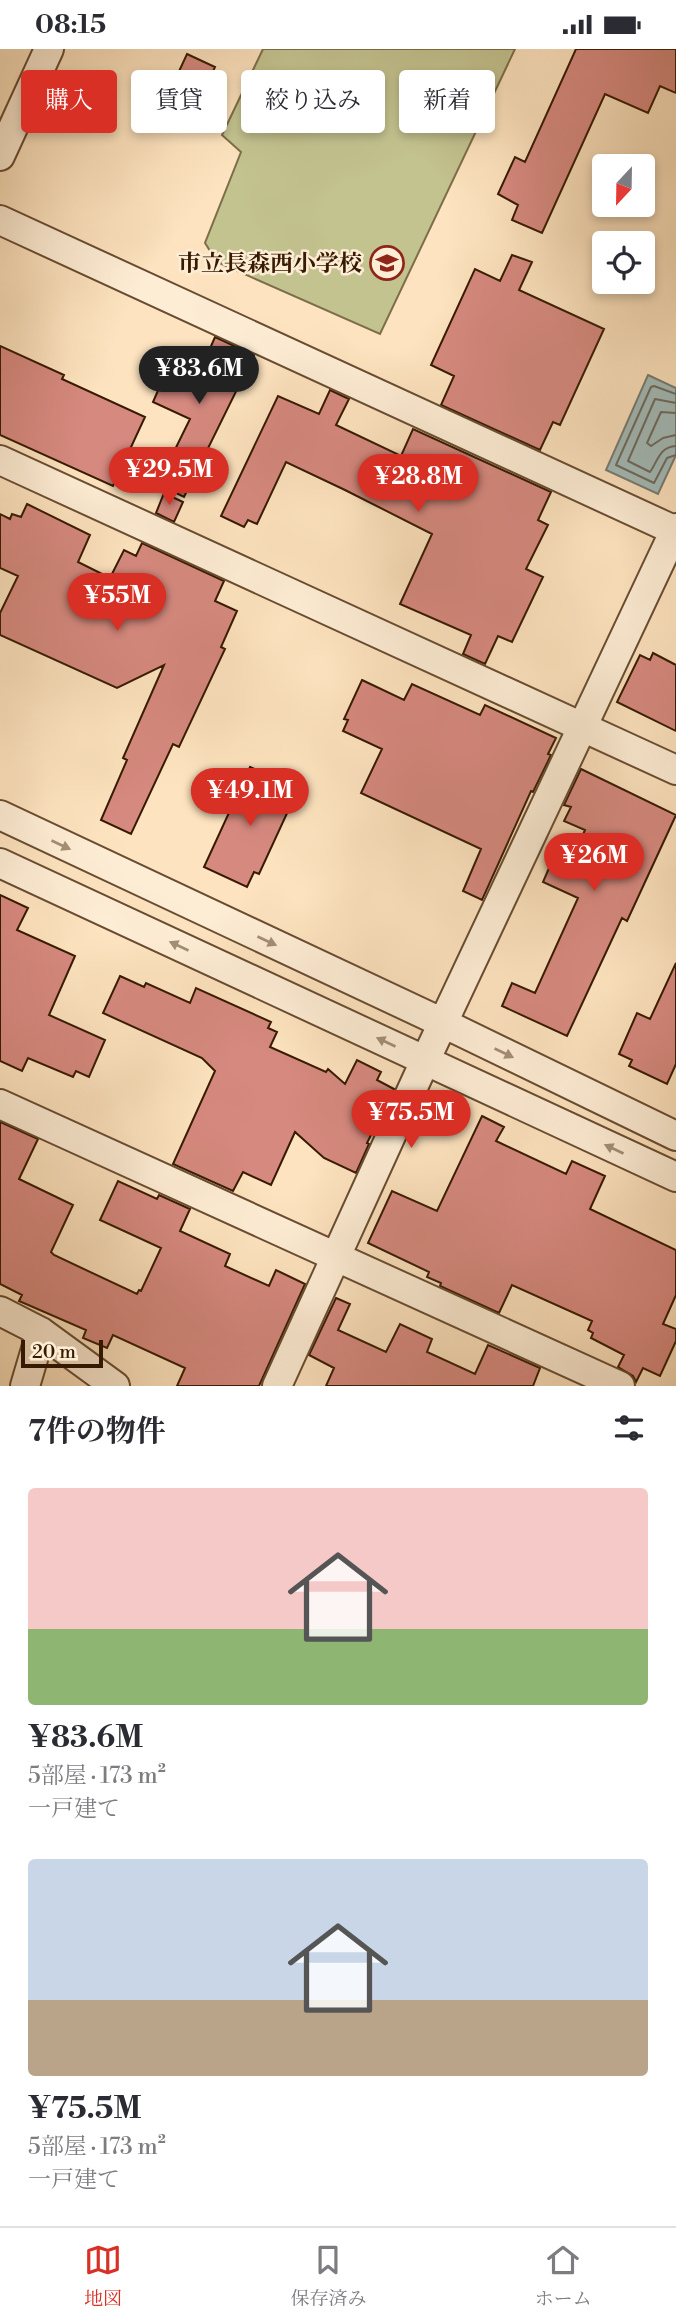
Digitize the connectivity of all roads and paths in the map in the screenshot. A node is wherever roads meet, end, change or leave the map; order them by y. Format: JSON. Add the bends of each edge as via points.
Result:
{"nodes":[{"id":1,"x":49,"y":49,"type":"edge"},
{"id":2,"x":0,"y":156,"type":"edge"},
{"id":3,"x":0,"y":220,"type":"edge"},
{"id":4,"x":0,"y":460,"type":"edge"},
{"id":5,"x":676,"y":530,"type":"edge"},
{"id":6,"x":583,"y":727,"type":"junction"},
{"id":7,"x":676,"y":770,"type":"edge"},
{"id":8,"x":0,"y":815,"type":"edge"},
{"id":9,"x":0,"y":863,"type":"edge"},
{"id":10,"x":443,"y":1023,"type":"junction"},
{"id":11,"x":425,"y":1061,"type":"junction"},
{"id":12,"x":0,"y":1104,"type":"edge"},
{"id":13,"x":676,"y":1136,"type":"edge"},
{"id":14,"x":676,"y":1177,"type":"edge"},
{"id":15,"x":335,"y":1257,"type":"junction"},
{"id":16,"x":0,"y":1311,"type":"edge"},
{"id":17,"x":41,"y":1332,"type":"junction"},
{"id":18,"x":25,"y":1386,"type":"edge"},
{"id":19,"x":115,"y":1386,"type":"edge"},
{"id":20,"x":277,"y":1386,"type":"edge"},
{"id":21,"x":620,"y":1386,"type":"edge"}],
"edges":[{"from":1,"to":2,"type":"street"},
{"from":3,"to":5,"type":"street"},
{"from":4,"to":6,"type":"street"},
{"from":5,"to":6,"type":"street"},
{"from":6,"to":7,"type":"street"},
{"from":6,"to":10,"type":"street"},
{"from":8,"to":10,"type":"street","one_way":true},
{"from":11,"to":9,"type":"street","one_way":true},
{"from":10,"to":11,"type":"street"},
{"from":10,"to":13,"type":"street","one_way":true},
{"from":14,"to":11,"type":"street","one_way":true},
{"from":11,"to":15,"type":"street"},
{"from":12,"to":15,"type":"street"},
{"from":15,"to":20,"type":"street"},
{"from":15,"to":21,"type":"street"},
{"from":16,"to":17,"type":"street"},
{"from":17,"to":18,"type":"street"},
{"from":17,"to":19,"type":"street"}]}
